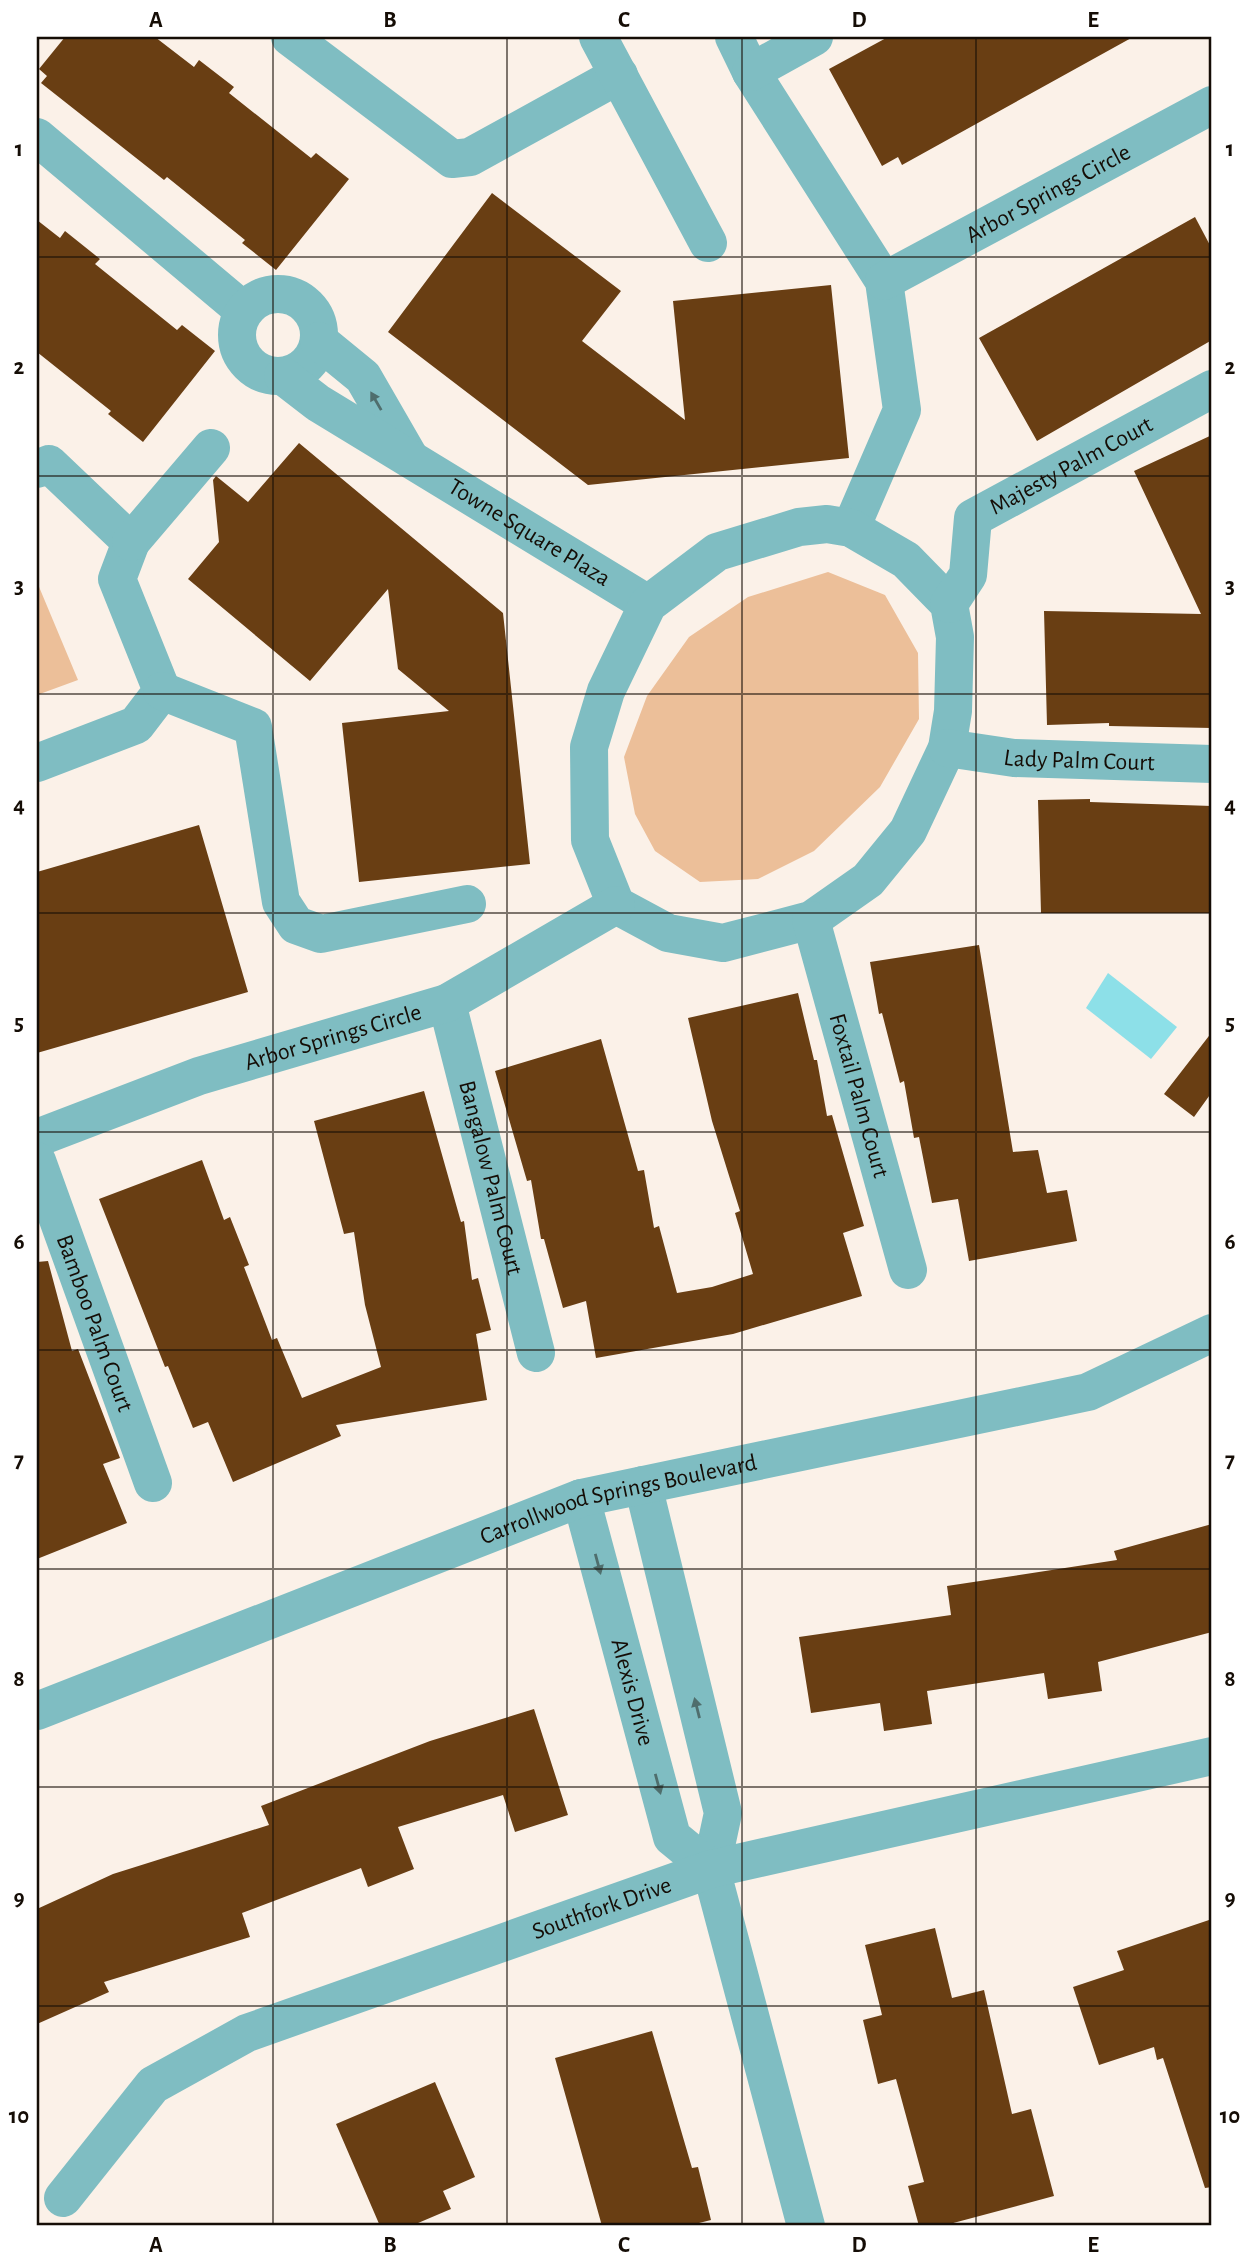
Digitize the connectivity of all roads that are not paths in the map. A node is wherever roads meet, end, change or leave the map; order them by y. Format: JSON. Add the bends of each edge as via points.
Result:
{"nodes":[{"id":1,"x":598,"y":37,"type":"edge"},
{"id":2,"x":734,"y":37,"type":"edge"},
{"id":3,"x":814,"y":37,"type":"edge"},
{"id":4,"x":294,"y":38,"type":"edge"},
{"id":5,"x":751,"y":72,"type":"junction"},
{"id":6,"x":619,"y":75,"type":"junction"},
{"id":7,"x":1212,"y":105,"type":"edge"},
{"id":8,"x":37,"y":137,"type":"edge"},
{"id":9,"x":708,"y":243,"type":"dead end"},
{"id":10,"x":884,"y":281,"type":"junction"},
{"id":11,"x":244,"y":311,"type":"junction"},
{"id":12,"x":320,"y":341,"type":"junction"},
{"id":13,"x":283,"y":376,"type":"junction"},
{"id":14,"x":1212,"y":389,"type":"edge"},
{"id":15,"x":211,"y":448,"type":"dead end"},
{"id":16,"x":411,"y":460,"type":"junction"},
{"id":17,"x":37,"y":469,"type":"edge"},
{"id":18,"x":850,"y":528,"type":"junction"},
{"id":19,"x":131,"y":542,"type":"junction"},
{"id":20,"x":648,"y":604,"type":"junction"},
{"id":21,"x":949,"y":604,"type":"junction"},
{"id":22,"x":162,"y":691,"type":"junction"},
{"id":23,"x":947,"y":748,"type":"junction"},
{"id":24,"x":37,"y":763,"type":"edge"},
{"id":25,"x":1212,"y":764,"type":"edge"},
{"id":26,"x":467,"y":904,"type":"dead end"},
{"id":27,"x":616,"y":905,"type":"junction"},
{"id":28,"x":811,"y":920,"type":"junction"},
{"id":29,"x":447,"y":1003,"type":"junction"},
{"id":30,"x":37,"y":1138,"type":"edge"},
{"id":31,"x":37,"y":1161,"type":"edge"},
{"id":32,"x":908,"y":1270,"type":"dead end"},
{"id":33,"x":1212,"y":1333,"type":"edge"},
{"id":34,"x":536,"y":1353,"type":"dead end"},
{"id":35,"x":153,"y":1483,"type":"dead end"},
{"id":36,"x":643,"y":1485,"type":"junction"},
{"id":37,"x":580,"y":1498,"type":"junction"},
{"id":38,"x":37,"y":1711,"type":"edge"},
{"id":39,"x":1212,"y":1756,"type":"edge"},
{"id":40,"x":711,"y":1869,"type":"junction"},
{"id":41,"x":63,"y":2198,"type":"dead end"},
{"id":42,"x":806,"y":2226,"type":"edge"}],
"edges":[{"from":1,"to":6,"type":"street"},
{"from":2,"to":5,"type":"street"},
{"from":3,"to":5,"type":"street"},
{"from":4,"to":6,"type":"street","via":[[452,159],[470,157]]},
{"from":5,"to":10,"type":"street"},
{"from":6,"to":9,"type":"street"},
{"from":7,"to":10,"type":"street","name":"Arbor Springs Circle"},
{"from":8,"to":11,"type":"street"},
{"from":10,"to":18,"type":"street","via":[[902,410]]},
{"from":11,"to":12,"type":"street","name":"Towne Square Plaza","via":[[266,295],[293,297],[313,314]]},
{"from":11,"to":13,"type":"street","name":"Towne Square Plaza","via":[[236,337],[239,351],[256,371]]},
{"from":12,"to":13,"type":"street","via":[[307,365]]},
{"from":16,"to":12,"type":"street","name":"Towne Square Plaza","one_way":true,"via":[[363,377]]},
{"from":13,"to":16,"type":"street","name":"Towne Square Plaza","via":[[317,403]]},
{"from":14,"to":21,"type":"street","name":"Majesty Palm Court","via":[[973,518],[968,575]]},
{"from":15,"to":19,"type":"street"},
{"from":16,"to":20,"type":"street","name":"Towne Square Plaza"},
{"from":17,"to":19,"type":"street","via":[[49,464]]},
{"from":18,"to":20,"type":"street","via":[[827,524],[799,527],[717,552]]},
{"from":18,"to":21,"type":"street","via":[[906,560]]},
{"from":19,"to":22,"type":"street","via":[[117,579]]},
{"from":20,"to":27,"type":"street","via":[[606,691],[589,747],[590,840]]},
{"from":21,"to":23,"type":"street","via":[[955,637]]},
{"from":22,"to":24,"type":"street","via":[[136,724]]},
{"from":22,"to":26,"type":"street","via":[[253,727],[281,902],[296,925],[321,934]]},
{"from":23,"to":25,"type":"street","name":"Lady Palm Court","via":[[1014,758]]},
{"from":23,"to":28,"type":"street","via":[[908,831],[868,880]]},
{"from":27,"to":28,"type":"street","via":[[668,933],[723,943]]},
{"from":27,"to":29,"type":"street","name":"Arbor Springs Circle"},
{"from":28,"to":32,"type":"street","name":"Foxtail Palm Court"},
{"from":29,"to":30,"type":"street","name":"Arbor Springs Circle","via":[[199,1076]]},
{"from":29,"to":34,"type":"street","name":"Bangalow Palm Court"},
{"from":31,"to":35,"type":"street","name":"Bamboo Palm Court"},
{"from":33,"to":36,"type":"street","name":"Carrollwood Springs Boulevard","via":[[1088,1392]]},
{"from":36,"to":37,"type":"street","name":"Carrollwood Springs Boulevard"},
{"from":40,"to":36,"type":"street","one_way":true,"via":[[723,1813]]},
{"from":37,"to":38,"type":"street","name":"Carrollwood Springs Boulevard"},
{"from":37,"to":40,"type":"street","name":"Alexis Drive","one_way":true,"via":[[672,1837]]},
{"from":39,"to":40,"type":"street","name":"Southfork Drive"},
{"from":40,"to":41,"type":"street","name":"Southfork Drive","via":[[247,2033],[153,2085]]},
{"from":40,"to":42,"type":"street"}]}
